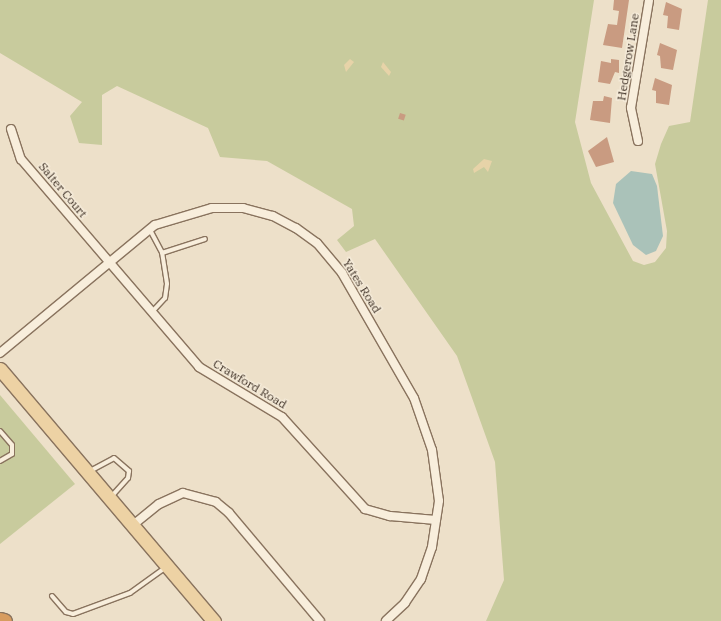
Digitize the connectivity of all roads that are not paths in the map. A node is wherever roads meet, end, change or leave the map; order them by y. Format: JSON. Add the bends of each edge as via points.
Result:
{"nodes":[{"id":1,"x":649,"y":0,"type":"edge"},
{"id":2,"x":11,"y":129,"type":"dead end"},
{"id":3,"x":638,"y":141,"type":"dead end"},
{"id":4,"x":149,"y":228,"type":"junction"},
{"id":5,"x":205,"y":239,"type":"dead end"},
{"id":6,"x":162,"y":253,"type":"junction"},
{"id":7,"x":108,"y":261,"type":"junction"},
{"id":8,"x":152,"y":313,"type":"junction"},
{"id":9,"x":0,"y":353,"type":"edge"},
{"id":10,"x":0,"y":369,"type":"edge"},
{"id":11,"x":0,"y":431,"type":"edge"},
{"id":12,"x":0,"y":461,"type":"edge"},
{"id":13,"x":88,"y":472,"type":"junction"},
{"id":14,"x":110,"y":498,"type":"junction"},
{"id":15,"x":436,"y":520,"type":"junction"},
{"id":16,"x":133,"y":525,"type":"junction"},
{"id":17,"x":168,"y":566,"type":"junction"},
{"id":18,"x":52,"y":596,"type":"dead end"},
{"id":19,"x":0,"y":620,"type":"edge"},
{"id":20,"x":4,"y":621,"type":"edge"},
{"id":21,"x":214,"y":621,"type":"edge"},
{"id":22,"x":320,"y":621,"type":"edge"},
{"id":23,"x":386,"y":621,"type":"edge"}],
"edges":[{"from":1,"to":3,"type":"street","name":"Hedgerow Lane","via":[[631,108]]},
{"from":2,"to":7,"type":"street","name":"Salter Court","via":[[21,159]]},
{"from":4,"to":6,"type":"lane"},
{"from":4,"to":7,"type":"street","name":"Yates Road"},
{"from":4,"to":15,"type":"street","name":"Yates Road","via":[[188,212],[212,208],[242,208],[273,216],[317,243],[342,273],[403,377],[425,422],[436,474],[439,502]]},
{"from":5,"to":6,"type":"lane"},
{"from":6,"to":8,"type":"lane","via":[[167,284],[165,298]]},
{"from":7,"to":8,"type":"street","name":"Crawford Road"},
{"from":7,"to":9,"type":"street","name":"Yates Road"},
{"from":8,"to":15,"type":"street","name":"Crawford Road","via":[[199,367],[270,408],[296,430],[365,509],[390,516]]},
{"from":10,"to":13,"type":"main road"},
{"from":11,"to":12,"type":"lane","via":[[12,445],[12,454]]},
{"from":13,"to":14,"type":"main road"},
{"from":13,"to":14,"type":"lane","via":[[114,458],[129,471],[128,478]]},
{"from":14,"to":16,"type":"main road"},
{"from":15,"to":23,"type":"street","name":"Yates Road","via":[[421,579],[405,604]]},
{"from":16,"to":17,"type":"main road"},
{"from":16,"to":22,"type":"street","via":[[158,504],[182,493],[216,502],[229,513]]},
{"from":17,"to":18,"type":"lane","via":[[130,592],[73,614],[66,612]]},
{"from":17,"to":21,"type":"main road"},
{"from":19,"to":20,"type":"highway"}]}
